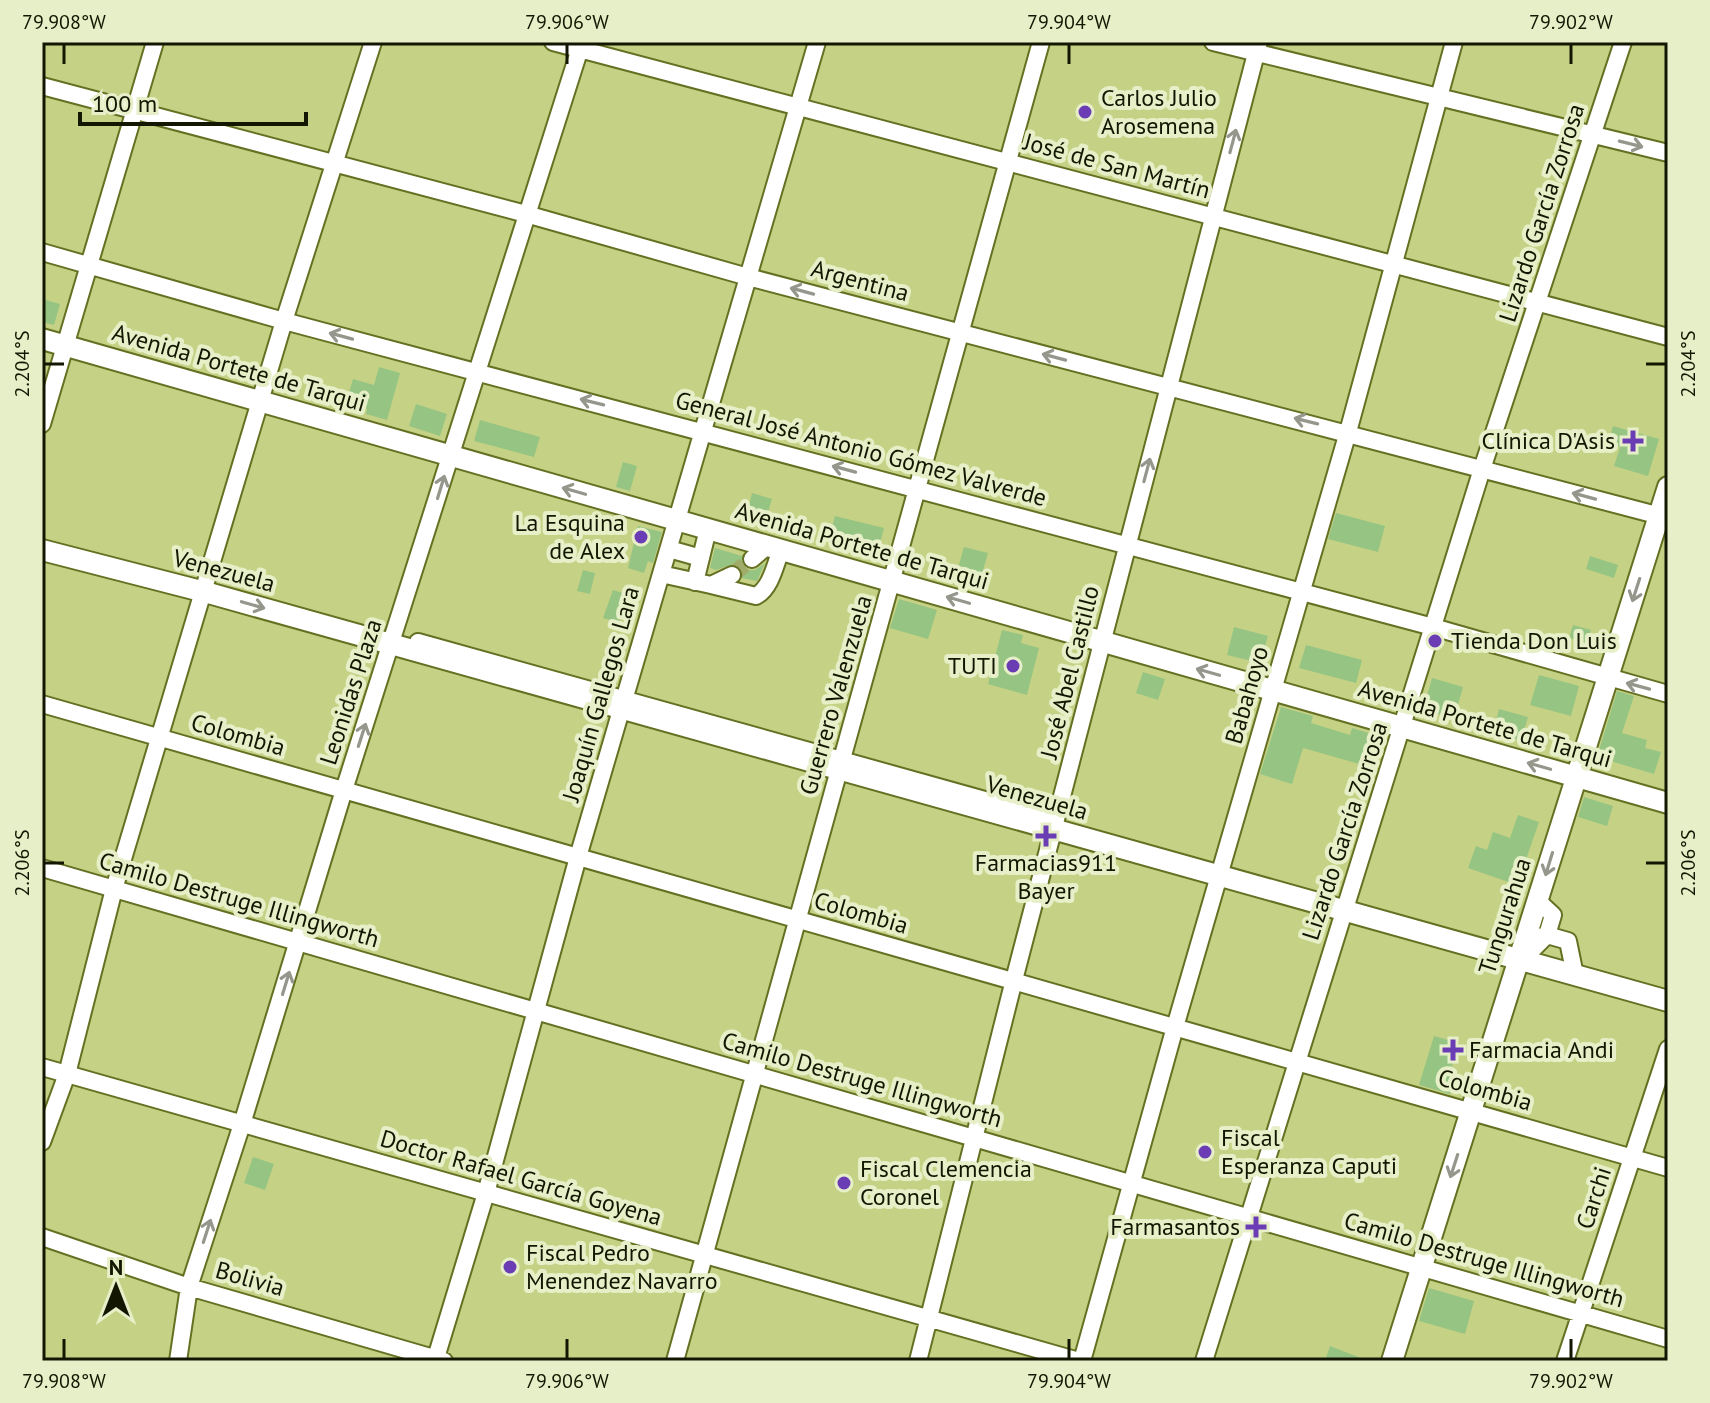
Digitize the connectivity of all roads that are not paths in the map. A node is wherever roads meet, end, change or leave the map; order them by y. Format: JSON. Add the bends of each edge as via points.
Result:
{"nodes":[{"id":1,"x":155,"y":42,"type":"edge"},
{"id":2,"x":373,"y":42,"type":"edge"},
{"id":3,"x":553,"y":42,"type":"edge"},
{"id":4,"x":817,"y":42,"type":"edge"},
{"id":5,"x":1041,"y":42,"type":"edge"},
{"id":6,"x":1213,"y":42,"type":"edge"},
{"id":7,"x":1454,"y":42,"type":"edge"},
{"id":8,"x":1623,"y":42,"type":"edge"},
{"id":9,"x":581,"y":46,"type":"edge"},
{"id":10,"x":1257,"y":48,"type":"edge"},
{"id":11,"x":42,"y":86,"type":"edge"},
{"id":12,"x":1438,"y":97,"type":"junction"},
{"id":13,"x":798,"y":107,"type":"junction"},
{"id":14,"x":136,"y":109,"type":"junction"},
{"id":15,"x":1594,"y":134,"type":"junction"},
{"id":16,"x":1668,"y":153,"type":"edge"},
{"id":17,"x":1007,"y":162,"type":"junction"},
{"id":18,"x":334,"y":165,"type":"junction"},
{"id":19,"x":526,"y":214,"type":"junction"},
{"id":20,"x":1214,"y":217,"type":"junction"},
{"id":21,"x":42,"y":252,"type":"edge"},
{"id":22,"x":1393,"y":264,"type":"junction"},
{"id":23,"x":90,"y":265,"type":"junction"},
{"id":24,"x":748,"y":277,"type":"junction"},
{"id":25,"x":1539,"y":303,"type":"junction"},
{"id":26,"x":284,"y":321,"type":"junction"},
{"id":27,"x":959,"y":332,"type":"junction"},
{"id":28,"x":1668,"y":337,"type":"edge"},
{"id":29,"x":42,"y":339,"type":"edge"},
{"id":30,"x":66,"y":346,"type":"junction"},
{"id":31,"x":478,"y":373,"type":"junction"},
{"id":32,"x":1170,"y":387,"type":"junction"},
{"id":33,"x":261,"y":402,"type":"junction"},
{"id":34,"x":42,"y":424,"type":"edge"},
{"id":35,"x":703,"y":431,"type":"junction"},
{"id":36,"x":1348,"y":432,"type":"junction"},
{"id":37,"x":451,"y":456,"type":"junction"},
{"id":38,"x":1482,"y":469,"type":"junction"},
{"id":39,"x":1668,"y":487,"type":"edge"},
{"id":40,"x":919,"y":489,"type":"junction"},
{"id":41,"x":1664,"y":516,"type":"edge"},
{"id":42,"x":677,"y":520,"type":"junction"},
{"id":43,"x":708,"y":529,"type":"junction"},
{"id":44,"x":42,"y":542,"type":"edge"},
{"id":45,"x":1127,"y":545,"type":"junction"},
{"id":46,"x":669,"y":549,"type":"junction"},
{"id":47,"x":42,"y":550,"type":"edge"},
{"id":48,"x":767,"y":552,"type":"junction"},
{"id":49,"x":701,"y":558,"type":"junction"},
{"id":50,"x":661,"y":574,"type":"junction"},
{"id":51,"x":732,"y":575,"type":"tunnel mouth"},
{"id":52,"x":164,"y":581,"type":"junction"},
{"id":53,"x":893,"y":582,"type":"junction"},
{"id":54,"x":703,"y":584,"type":"junction"},
{"id":55,"x":205,"y":592,"type":"junction"},
{"id":56,"x":1301,"y":592,"type":"junction"},
{"id":57,"x":1433,"y":627,"type":"junction"},
{"id":58,"x":1103,"y":642,"type":"junction"},
{"id":59,"x":392,"y":644,"type":"junction"},
{"id":60,"x":1608,"y":678,"type":"junction"},
{"id":61,"x":1273,"y":690,"type":"junction"},
{"id":62,"x":1668,"y":694,"type":"edge"},
{"id":63,"x":623,"y":703,"type":"junction"},
{"id":64,"x":42,"y":704,"type":"edge"},
{"id":65,"x":1403,"y":727,"type":"junction"},
{"id":66,"x":160,"y":738,"type":"junction"},
{"id":67,"x":840,"y":764,"type":"junction"},
{"id":68,"x":1577,"y":777,"type":"junction"},
{"id":69,"x":344,"y":790,"type":"junction"},
{"id":70,"x":1668,"y":803,"type":"edge"},
{"id":71,"x":1055,"y":824,"type":"junction"},
{"id":72,"x":578,"y":857,"type":"junction"},
{"id":73,"x":42,"y":868,"type":"edge"},
{"id":74,"x":1221,"y":871,"type":"junction"},
{"id":75,"x":114,"y":889,"type":"junction"},
{"id":76,"x":1538,"y":901,"type":"junction"},
{"id":77,"x":1346,"y":906,"type":"junction"},
{"id":78,"x":797,"y":920,"type":"junction"},
{"id":79,"x":1547,"y":935,"type":"junction"},
{"id":80,"x":299,"y":942,"type":"junction"},
{"id":81,"x":1523,"y":953,"type":"junction"},
{"id":82,"x":1574,"y":970,"type":"junction"},
{"id":83,"x":1014,"y":980,"type":"junction"},
{"id":84,"x":1668,"y":991,"type":"edge"},
{"id":85,"x":1668,"y":1001,"type":"edge"},
{"id":86,"x":537,"y":1011,"type":"junction"},
{"id":87,"x":1175,"y":1027,"type":"junction"},
{"id":88,"x":1668,"y":1049,"type":"edge"},
{"id":89,"x":1296,"y":1062,"type":"junction"},
{"id":90,"x":42,"y":1067,"type":"edge"},
{"id":91,"x":67,"y":1074,"type":"junction"},
{"id":92,"x":756,"y":1074,"type":"junction"},
{"id":93,"x":1471,"y":1111,"type":"junction"},
{"id":94,"x":242,"y":1124,"type":"junction"},
{"id":95,"x":974,"y":1137,"type":"junction"},
{"id":96,"x":42,"y":1142,"type":"edge"},
{"id":97,"x":1633,"y":1157,"type":"junction"},
{"id":98,"x":1668,"y":1168,"type":"edge"},
{"id":99,"x":1133,"y":1183,"type":"junction"},
{"id":100,"x":486,"y":1193,"type":"junction"},
{"id":101,"x":1250,"y":1217,"type":"junction"},
{"id":102,"x":42,"y":1237,"type":"edge"},
{"id":103,"x":705,"y":1255,"type":"junction"},
{"id":104,"x":1422,"y":1267,"type":"junction"},
{"id":105,"x":189,"y":1287,"type":"junction"},
{"id":106,"x":1581,"y":1313,"type":"junction"},
{"id":107,"x":928,"y":1318,"type":"junction"},
{"id":108,"x":1668,"y":1339,"type":"edge"},
{"id":109,"x":439,"y":1360,"type":"edge"},
{"id":110,"x":178,"y":1361,"type":"edge"},
{"id":111,"x":675,"y":1361,"type":"edge"},
{"id":112,"x":918,"y":1361,"type":"edge"},
{"id":113,"x":1080,"y":1361,"type":"edge"},
{"id":114,"x":1204,"y":1361,"type":"edge"},
{"id":115,"x":1392,"y":1361,"type":"edge"},
{"id":116,"x":1565,"y":1361,"type":"edge"}],
"edges":[{"from":1,"to":14,"type":"street"},
{"from":2,"to":18,"type":"street"},
{"from":3,"to":9,"type":"street","name":"José de San Martín"},
{"from":4,"to":13,"type":"street","name":"Joaquín Gallegos Lara"},
{"from":5,"to":17,"type":"street","name":"Guerrero Valenzuela"},
{"from":6,"to":10,"type":"street"},
{"from":7,"to":12,"type":"street","name":"Babahoyo"},
{"from":8,"to":15,"type":"street","name":"Lizardo García Zorrosa"},
{"from":9,"to":13,"type":"street","name":"José de San Martín"},
{"from":9,"to":19,"type":"street","name":"Leonidas Plaza"},
{"from":10,"to":12,"type":"street"},
{"from":20,"to":10,"type":"street","name":"José Abel Castillo","one_way":true},
{"from":11,"to":14,"type":"street","name":"Argentina"},
{"from":12,"to":15,"type":"street"},
{"from":12,"to":22,"type":"street","name":"Babahoyo"},
{"from":13,"to":17,"type":"street","name":"José de San Martín"},
{"from":13,"to":24,"type":"street","name":"Joaquín Gallegos Lara"},
{"from":14,"to":18,"type":"street","name":"Argentina"},
{"from":14,"to":23,"type":"street"},
{"from":15,"to":16,"type":"street","one_way":true},
{"from":15,"to":25,"type":"street","name":"Lizardo García Zorrosa"},
{"from":17,"to":20,"type":"street","name":"José de San Martín"},
{"from":17,"to":27,"type":"street","name":"Guerrero Valenzuela"},
{"from":18,"to":19,"type":"street","name":"Argentina"},
{"from":18,"to":26,"type":"street"},
{"from":19,"to":24,"type":"street","name":"Argentina"},
{"from":19,"to":31,"type":"street","name":"Leonidas Plaza"},
{"from":20,"to":22,"type":"street","name":"José de San Martín"},
{"from":20,"to":32,"type":"street","name":"José Abel Castillo"},
{"from":21,"to":23,"type":"street","name":"General José Antonio Gómez Valverde"},
{"from":22,"to":25,"type":"street","name":"José de San Martín"},
{"from":22,"to":36,"type":"street","name":"Babahoyo"},
{"from":23,"to":26,"type":"street","name":"General José Antonio Gómez Valverde"},
{"from":23,"to":30,"type":"street"},
{"from":27,"to":24,"type":"street","name":"Argentina","one_way":true},
{"from":24,"to":35,"type":"street","name":"Joaquín Gallegos Lara"},
{"from":25,"to":28,"type":"street","name":"José de San Martín"},
{"from":25,"to":38,"type":"street","name":"Lizardo García Zorrosa"},
{"from":31,"to":26,"type":"street","name":"General José Antonio Gómez Valverde","one_way":true},
{"from":26,"to":33,"type":"street"},
{"from":32,"to":27,"type":"street","name":"Argentina","one_way":true},
{"from":27,"to":40,"type":"street","name":"Guerrero Valenzuela"},
{"from":29,"to":30,"type":"main road","name":"Avenida Portete de Tarqui"},
{"from":30,"to":33,"type":"main road","name":"Avenida Portete de Tarqui"},
{"from":30,"to":34,"type":"street"},
{"from":35,"to":31,"type":"street","name":"General José Antonio Gómez Valverde","one_way":true},
{"from":31,"to":37,"type":"street","name":"Leonidas Plaza"},
{"from":36,"to":32,"type":"street","name":"Argentina","one_way":true},
{"from":45,"to":32,"type":"street","name":"José Abel Castillo","one_way":true},
{"from":33,"to":37,"type":"main road","name":"Avenida Portete de Tarqui"},
{"from":33,"to":55,"type":"street"},
{"from":40,"to":35,"type":"street","name":"General José Antonio Gómez Valverde","one_way":true},
{"from":35,"to":42,"type":"street","name":"Joaquín Gallegos Lara"},
{"from":36,"to":38,"type":"street","name":"Argentina"},
{"from":36,"to":56,"type":"street","name":"Babahoyo"},
{"from":42,"to":37,"type":"main road","name":"Avenida Portete de Tarqui","one_way":true},
{"from":59,"to":37,"type":"street","name":"Leonidas Plaza","one_way":true},
{"from":41,"to":38,"type":"street","name":"Argentina","one_way":true},
{"from":38,"to":57,"type":"street","name":"Lizardo García Zorrosa"},
{"from":39,"to":41,"type":"main road","name":"Tungurahua"},
{"from":40,"to":45,"type":"street","name":"General José Antonio Gómez Valverde"},
{"from":40,"to":53,"type":"street","name":"Guerrero Valenzuela"},
{"from":41,"to":60,"type":"main road","name":"Tungurahua","one_way":true},
{"from":42,"to":43,"type":"main road","name":"Avenida Portete de Tarqui"},
{"from":42,"to":46,"type":"street","name":"Joaquín Gallegos Lara"},
{"from":43,"to":48,"type":"main road","name":"Avenida Portete de Tarqui"},
{"from":43,"to":49,"type":"street"},
{"from":44,"to":52,"type":"street","via":[[151,570]]},
{"from":45,"to":56,"type":"street","name":"General José Antonio Gómez Valverde"},
{"from":45,"to":58,"type":"street","name":"José Abel Castillo"},
{"from":46,"to":49,"type":"street"},
{"from":46,"to":50,"type":"street","name":"Joaquín Gallegos Lara"},
{"from":47,"to":52,"type":"main road","name":"Venezuela"},
{"from":48,"to":53,"type":"main road","name":"Avenida Portete de Tarqui"},
{"from":48,"to":54,"type":"street","via":[[767,586],[761,594]]},
{"from":49,"to":54,"type":"street"},
{"from":50,"to":54,"type":"street"},
{"from":50,"to":63,"type":"street","name":"Joaquín Gallegos Lara"},
{"from":51,"to":54,"type":"street"},
{"from":52,"to":55,"type":"main road","name":"Venezuela"},
{"from":58,"to":53,"type":"main road","name":"Avenida Portete de Tarqui","one_way":true},
{"from":53,"to":67,"type":"street","name":"Guerrero Valenzuela"},
{"from":55,"to":59,"type":"main road","name":"Venezuela","one_way":true},
{"from":55,"to":66,"type":"street"},
{"from":56,"to":57,"type":"street","name":"General José Antonio Gómez Valverde"},
{"from":56,"to":61,"type":"street","name":"Babahoyo"},
{"from":57,"to":60,"type":"street","name":"General José Antonio Gómez Valverde"},
{"from":57,"to":65,"type":"street","name":"Lizardo García Zorrosa"},
{"from":61,"to":58,"type":"main road","name":"Avenida Portete de Tarqui","one_way":true},
{"from":58,"to":71,"type":"street","name":"José Abel Castillo"},
{"from":59,"to":63,"type":"main road","name":"Venezuela"},
{"from":69,"to":59,"type":"street","name":"Leonidas Plaza","one_way":true},
{"from":62,"to":60,"type":"street","name":"General José Antonio Gómez Valverde","one_way":true},
{"from":60,"to":68,"type":"main road","name":"Tungurahua"},
{"from":61,"to":65,"type":"main road","name":"Avenida Portete de Tarqui"},
{"from":61,"to":74,"type":"street","name":"Babahoyo"},
{"from":63,"to":67,"type":"main road","name":"Venezuela"},
{"from":63,"to":72,"type":"street","name":"Joaquín Gallegos Lara"},
{"from":64,"to":66,"type":"street","name":"Colombia"},
{"from":68,"to":65,"type":"main road","name":"Avenida Portete de Tarqui","one_way":true},
{"from":65,"to":77,"type":"street","name":"Lizardo García Zorrosa"},
{"from":66,"to":69,"type":"street","name":"Colombia"},
{"from":66,"to":75,"type":"street"},
{"from":67,"to":71,"type":"main road","name":"Venezuela"},
{"from":67,"to":78,"type":"street","name":"Guerrero Valenzuela"},
{"from":68,"to":70,"type":"main road","name":"Avenida Portete de Tarqui"},
{"from":68,"to":76,"type":"main road","name":"Tungurahua","one_way":true},
{"from":69,"to":72,"type":"street","name":"Colombia"},
{"from":69,"to":80,"type":"street","name":"Leonidas Plaza"},
{"from":71,"to":74,"type":"main road","name":"Venezuela"},
{"from":71,"to":83,"type":"street","name":"José Abel Castillo"},
{"from":72,"to":78,"type":"street","name":"Colombia"},
{"from":72,"to":86,"type":"street","name":"Joaquín Gallegos Lara"},
{"from":73,"to":75,"type":"street","name":"Camilo Destruge Illingworth"},
{"from":74,"to":77,"type":"main road","name":"Venezuela"},
{"from":74,"to":87,"type":"street","name":"Babahoyo"},
{"from":75,"to":80,"type":"street","name":"Camilo Destruge Illingworth"},
{"from":75,"to":91,"type":"street"},
{"from":76,"to":79,"type":"street","via":[[1553,915]]},
{"from":76,"to":81,"type":"main road","name":"Tungurahua"},
{"from":77,"to":81,"type":"main road","name":"Venezuela"},
{"from":77,"to":89,"type":"street","name":"Lizardo García Zorrosa"},
{"from":78,"to":83,"type":"street","name":"Colombia"},
{"from":78,"to":92,"type":"street","name":"Guerrero Valenzuela"},
{"from":79,"to":81,"type":"street"},
{"from":79,"to":82,"type":"street","via":[[1568,941]]},
{"from":80,"to":86,"type":"street","name":"Camilo Destruge Illingworth"},
{"from":94,"to":80,"type":"street","name":"Leonidas Plaza","one_way":true},
{"from":81,"to":82,"type":"main road","name":"Venezuela"},
{"from":81,"to":93,"type":"main road","name":"Tungurahua"},
{"from":82,"to":84,"type":"street","name":"Venezuela"},
{"from":82,"to":85,"type":"main road","name":"Venezuela"},
{"from":83,"to":87,"type":"street","name":"Colombia"},
{"from":83,"to":95,"type":"street","name":"José Abel Castillo"},
{"from":86,"to":92,"type":"street","name":"Camilo Destruge Illingworth"},
{"from":86,"to":100,"type":"street","name":"Joaquín Gallegos Lara"},
{"from":87,"to":89,"type":"street","name":"Colombia"},
{"from":87,"to":99,"type":"street","name":"Babahoyo"},
{"from":88,"to":97,"type":"street","name":"Carchi"},
{"from":89,"to":93,"type":"street","name":"Colombia"},
{"from":89,"to":101,"type":"street","name":"Lizardo García Zorrosa"},
{"from":90,"to":91,"type":"street","name":"Doctor Rafael García Goyena"},
{"from":91,"to":94,"type":"street","name":"Doctor Rafael García Goyena"},
{"from":91,"to":96,"type":"street"},
{"from":92,"to":95,"type":"street","name":"Camilo Destruge Illingworth"},
{"from":92,"to":103,"type":"street","name":"Guerrero Valenzuela"},
{"from":93,"to":97,"type":"street","name":"Colombia"},
{"from":93,"to":104,"type":"main road","name":"Tungurahua","one_way":true},
{"from":94,"to":100,"type":"street","name":"Doctor Rafael García Goyena"},
{"from":105,"to":94,"type":"street","name":"Leonidas Plaza","one_way":true},
{"from":95,"to":99,"type":"street","name":"Camilo Destruge Illingworth"},
{"from":95,"to":107,"type":"street","name":"José Abel Castillo"},
{"from":97,"to":98,"type":"street","name":"Colombia"},
{"from":97,"to":106,"type":"street","name":"Carchi"},
{"from":99,"to":101,"type":"street","name":"Camilo Destruge Illingworth"},
{"from":99,"to":113,"type":"street","name":"Babahoyo"},
{"from":100,"to":103,"type":"street","name":"Doctor Rafael García Goyena"},
{"from":100,"to":109,"type":"street","name":"Joaquín Gallegos Lara"},
{"from":101,"to":104,"type":"street","name":"Camilo Destruge Illingworth"},
{"from":101,"to":114,"type":"street","name":"Lizardo García Zorrosa"},
{"from":102,"to":105,"type":"street","name":"Bolivia"},
{"from":103,"to":107,"type":"street","name":"Doctor Rafael García Goyena"},
{"from":103,"to":111,"type":"street","name":"Guerrero Valenzuela"},
{"from":104,"to":106,"type":"street","name":"Camilo Destruge Illingworth"},
{"from":104,"to":115,"type":"main road","name":"Tungurahua"},
{"from":105,"to":109,"type":"street","name":"Bolivia"},
{"from":105,"to":110,"type":"street","name":"Leonidas Plaza"},
{"from":106,"to":108,"type":"street","name":"Camilo Destruge Illingworth"},
{"from":106,"to":116,"type":"street","name":"Carchi"},
{"from":107,"to":112,"type":"street","name":"José Abel Castillo"},
{"from":107,"to":113,"type":"street","name":"Doctor Rafael García Goyena"}]}
